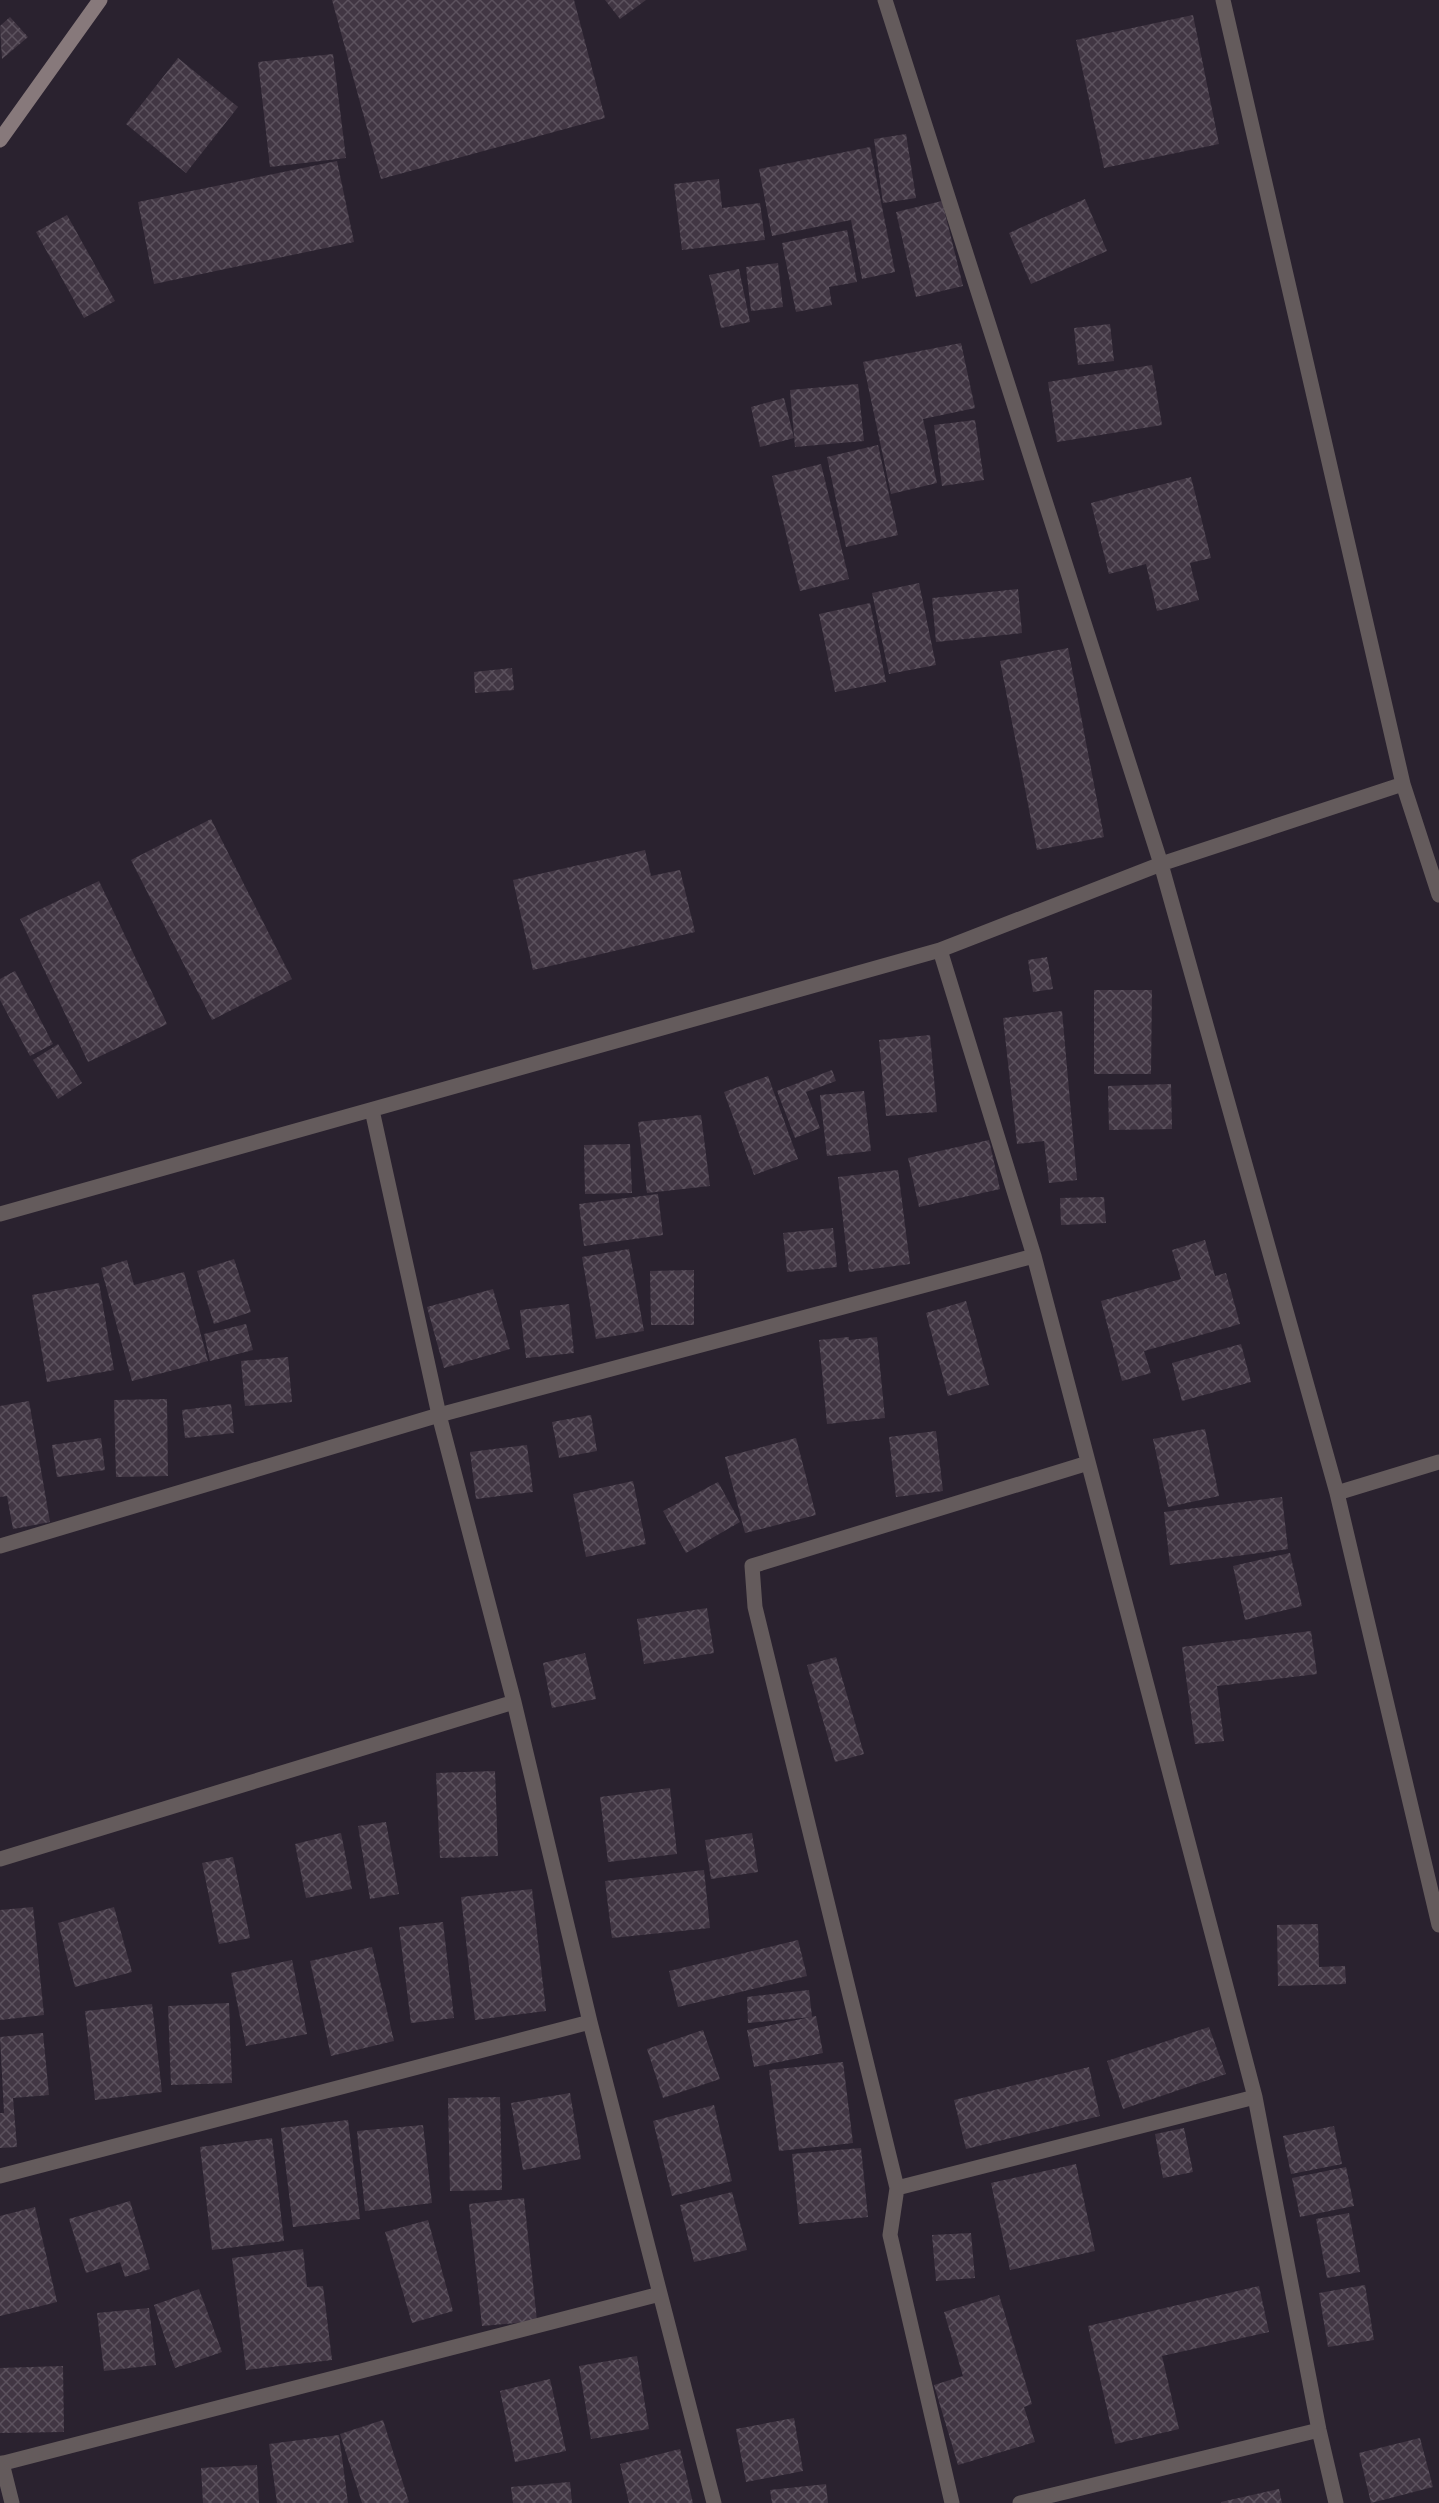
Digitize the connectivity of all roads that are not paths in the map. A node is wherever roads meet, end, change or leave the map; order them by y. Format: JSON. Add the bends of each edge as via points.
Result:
{"nodes":[{"id":1,"x":100,"y":0,"type":"edge"},
{"id":2,"x":885,"y":0,"type":"edge"},
{"id":3,"x":1223,"y":0,"type":"edge"},
{"id":4,"x":0,"y":140,"type":"edge"},
{"id":5,"x":1403,"y":784,"type":"junction"},
{"id":6,"x":1161,"y":864,"type":"junction"},
{"id":7,"x":1439,"y":895,"type":"edge"},
{"id":8,"x":940,"y":950,"type":"junction"},
{"id":9,"x":372,"y":1110,"type":"junction"},
{"id":10,"x":0,"y":1214,"type":"edge"},
{"id":11,"x":1034,"y":1256,"type":"junction"},
{"id":12,"x":439,"y":1415,"type":"junction"},
{"id":13,"x":1439,"y":1462,"type":"edge"},
{"id":14,"x":1088,"y":1463,"type":"junction"},
{"id":15,"x":1337,"y":1493,"type":"junction"},
{"id":16,"x":0,"y":1546,"type":"edge"},
{"id":17,"x":514,"y":1702,"type":"junction"},
{"id":18,"x":0,"y":1859,"type":"edge"},
{"id":19,"x":1439,"y":1925,"type":"edge"},
{"id":20,"x":590,"y":2022,"type":"junction"},
{"id":21,"x":1255,"y":2097,"type":"junction"},
{"id":22,"x":0,"y":2176,"type":"edge"},
{"id":23,"x":897,"y":2188,"type":"junction"},
{"id":24,"x":660,"y":2294,"type":"junction"},
{"id":25,"x":1319,"y":2430,"type":"junction"},
{"id":26,"x":1,"y":2464,"type":"edge"},
{"id":27,"x":12,"y":2503,"type":"edge"},
{"id":28,"x":714,"y":2503,"type":"edge"},
{"id":29,"x":951,"y":2503,"type":"edge"},
{"id":30,"x":1020,"y":2503,"type":"edge"},
{"id":31,"x":1336,"y":2503,"type":"edge"}],
"edges":[{"from":1,"to":4,"type":"street"},
{"from":2,"to":6,"type":"street"},
{"from":3,"to":5,"type":"street"},
{"from":5,"to":6,"type":"street"},
{"from":5,"to":7,"type":"street"},
{"from":6,"to":8,"type":"street"},
{"from":6,"to":15,"type":"street"},
{"from":8,"to":9,"type":"street"},
{"from":8,"to":11,"type":"street"},
{"from":9,"to":10,"type":"street"},
{"from":9,"to":12,"type":"street"},
{"from":11,"to":12,"type":"street"},
{"from":11,"to":14,"type":"street"},
{"from":12,"to":16,"type":"street"},
{"from":12,"to":17,"type":"street"},
{"from":13,"to":15,"type":"street"},
{"from":14,"to":21,"type":"street"},
{"from":14,"to":23,"type":"street","via":[[752,1566],[755,1607]]},
{"from":15,"to":19,"type":"street"},
{"from":17,"to":18,"type":"street"},
{"from":17,"to":20,"type":"street"},
{"from":20,"to":22,"type":"street"},
{"from":20,"to":24,"type":"street"},
{"from":21,"to":23,"type":"street"},
{"from":21,"to":25,"type":"street"},
{"from":23,"to":29,"type":"street","via":[[891,2235]]},
{"from":24,"to":26,"type":"street"},
{"from":24,"to":28,"type":"street"},
{"from":25,"to":30,"type":"street"},
{"from":25,"to":31,"type":"street"},
{"from":26,"to":27,"type":"street"}]}
